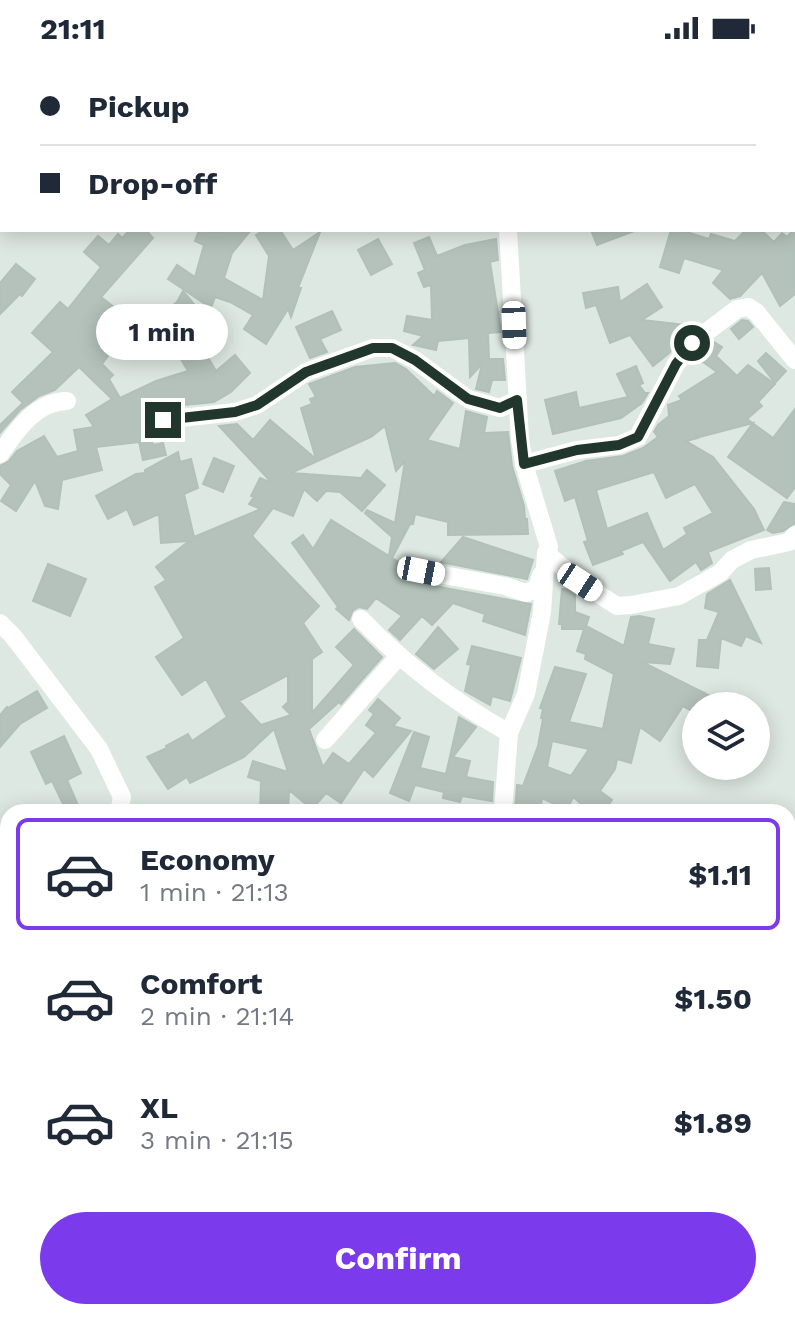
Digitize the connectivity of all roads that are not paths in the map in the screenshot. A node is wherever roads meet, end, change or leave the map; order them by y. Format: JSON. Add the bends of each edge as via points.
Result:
{"nodes":[{"id":1,"x":508,"y":232,"type":"edge"},
{"id":2,"x":795,"y":360,"type":"edge"},
{"id":3,"x":517,"y":400,"type":"junction"},
{"id":4,"x":67,"y":401,"type":"dead end"},
{"id":5,"x":163,"y":420,"type":"dead end"},
{"id":6,"x":0,"y":454,"type":"edge"},
{"id":7,"x":524,"y":464,"type":"junction"},
{"id":8,"x":795,"y":535,"type":"edge"},
{"id":9,"x":546,"y":546,"type":"junction"},
{"id":10,"x":421,"y":571,"type":"dead end"},
{"id":11,"x":361,"y":619,"type":"dead end"},
{"id":12,"x":0,"y":623,"type":"edge"},
{"id":13,"x":399,"y":656,"type":"junction"},
{"id":14,"x":509,"y":733,"type":"junction"},
{"id":15,"x":325,"y":740,"type":"dead end"},
{"id":16,"x":121,"y":804,"type":"edge"},
{"id":17,"x":504,"y":804,"type":"edge"}],
"edges":[{"from":1,"to":3,"type":"street"},
{"from":2,"to":7,"type":"street","via":[[756,312],[737,309],[692,343],[638,437]]},
{"from":3,"to":5,"type":"street","via":[[500,408],[468,399],[415,360],[392,348],[373,348],[306,372],[257,405]]},
{"from":3,"to":7,"type":"street"},
{"from":4,"to":6,"type":"street","via":[[53,401],[30,416]]},
{"from":7,"to":9,"type":"street"},
{"from":8,"to":9,"type":"street","via":[[789,542],[751,550],[679,596],[617,606],[580,582]]},
{"from":9,"to":10,"type":"street","via":[[540,582],[526,593]]},
{"from":9,"to":14,"type":"street","via":[[542,612],[526,694]]},
{"from":11,"to":13,"type":"street"},
{"from":12,"to":16,"type":"street","via":[[99,749]]},
{"from":13,"to":14,"type":"street","via":[[472,712]]},
{"from":13,"to":15,"type":"street"},
{"from":14,"to":17,"type":"street"}]}
